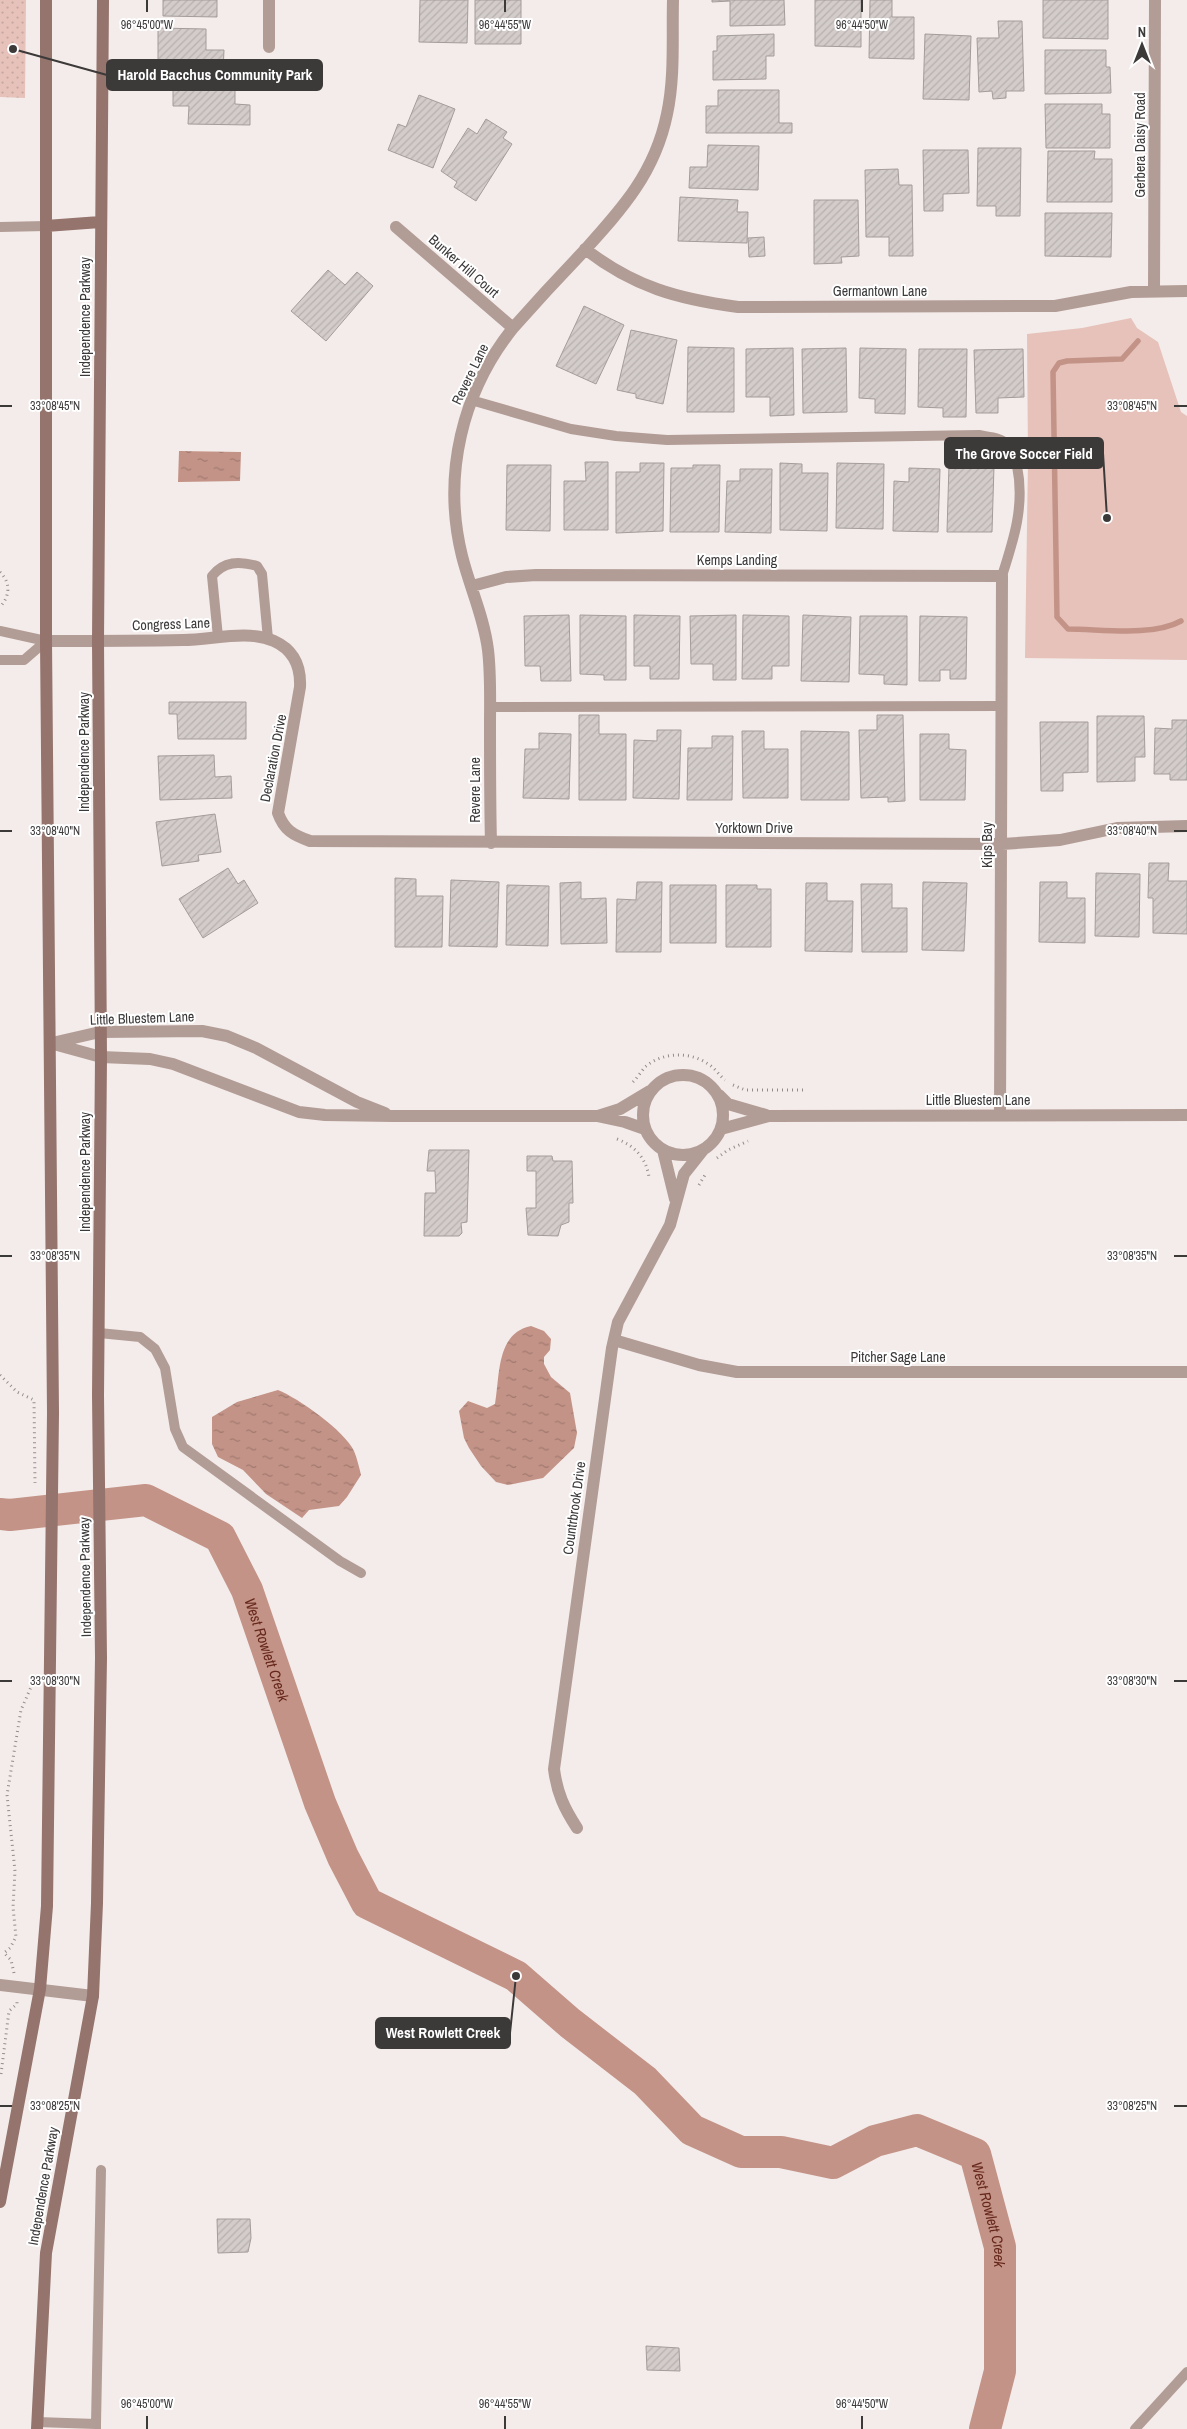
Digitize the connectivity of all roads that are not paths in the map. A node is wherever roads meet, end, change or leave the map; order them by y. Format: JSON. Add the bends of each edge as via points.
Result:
{"nodes":[{"id":1,"x":46,"y":0,"type":"edge"},
{"id":2,"x":103,"y":0,"type":"edge"},
{"id":3,"x":269,"y":0,"type":"edge"},
{"id":4,"x":673,"y":0,"type":"edge"},
{"id":5,"x":1155,"y":0,"type":"edge"},
{"id":6,"x":269,"y":47,"type":"dead end"},
{"id":7,"x":100,"y":222,"type":"junction"},
{"id":8,"x":46,"y":226,"type":"junction"},
{"id":9,"x":0,"y":227,"type":"edge"},
{"id":10,"x":396,"y":227,"type":"dead end"},
{"id":11,"x":585,"y":249,"type":"junction"},
{"id":12,"x":1154,"y":291,"type":"junction"},
{"id":13,"x":1187,"y":291,"type":"edge"},
{"id":14,"x":513,"y":328,"type":"junction"},
{"id":15,"x":471,"y":400,"type":"junction"},
{"id":16,"x":1002,"y":576,"type":"junction"},
{"id":17,"x":472,"y":586,"type":"junction"},
{"id":18,"x":0,"y":631,"type":"edge"},
{"id":19,"x":218,"y":637,"type":"junction"},
{"id":20,"x":268,"y":639,"type":"junction"},
{"id":21,"x":46,"y":641,"type":"junction"},
{"id":22,"x":98,"y":641,"type":"junction"},
{"id":23,"x":293,"y":654,"type":"joint"},
{"id":24,"x":0,"y":660,"type":"edge"},
{"id":25,"x":1002,"y":706,"type":"junction"},
{"id":26,"x":490,"y":707,"type":"junction"},
{"id":27,"x":1187,"y":826,"type":"edge"},
{"id":28,"x":320,"y":842,"type":"joint"},
{"id":29,"x":490,"y":843,"type":"junction"},
{"id":30,"x":1002,"y":844,"type":"junction"},
{"id":31,"x":100,"y":1032,"type":"junction"},
{"id":32,"x":50,"y":1043,"type":"junction"},
{"id":33,"x":101,"y":1058,"type":"junction"},
{"id":34,"x":650,"y":1092,"type":"junction"},
{"id":35,"x":716,"y":1092,"type":"junction"},
{"id":36,"x":1000,"y":1115,"type":"junction"},
{"id":37,"x":1187,"y":1115,"type":"edge"},
{"id":38,"x":393,"y":1116,"type":"junction"},
{"id":39,"x":597,"y":1116,"type":"junction"},
{"id":40,"x":769,"y":1116,"type":"junction"},
{"id":41,"x":645,"y":1129,"type":"junction"},
{"id":42,"x":721,"y":1129,"type":"junction"},
{"id":43,"x":663,"y":1150,"type":"junction"},
{"id":44,"x":703,"y":1150,"type":"junction"},
{"id":45,"x":676,"y":1201,"type":"junction"},
{"id":46,"x":98,"y":1333,"type":"junction"},
{"id":47,"x":614,"y":1340,"type":"junction"},
{"id":48,"x":1187,"y":1372,"type":"edge"},
{"id":49,"x":361,"y":1573,"type":"dead end"},
{"id":50,"x":577,"y":1828,"type":"dead end"},
{"id":51,"x":0,"y":1985,"type":"edge"},
{"id":52,"x":40,"y":1989,"type":"junction"},
{"id":53,"x":93,"y":1996,"type":"junction"},
{"id":54,"x":101,"y":2170,"type":"dead end"},
{"id":55,"x":0,"y":2202,"type":"edge"},
{"id":56,"x":1187,"y":2372,"type":"edge"},
{"id":57,"x":37,"y":2426,"type":"edge"},
{"id":58,"x":96,"y":2426,"type":"edge"},
{"id":59,"x":1135,"y":2429,"type":"edge"}],
"edges":[{"from":1,"to":8,"type":"main road"},
{"from":2,"to":7,"type":"main road","name":"Independence Parkway"},
{"from":3,"to":6,"type":"street"},
{"from":4,"to":11,"type":"street","name":"Revere Lane","via":[[671,92],[658,146],[630,198]]},
{"from":5,"to":12,"type":"street","name":"Gerbera Daisy Road"},
{"from":7,"to":8,"type":"main road"},
{"from":7,"to":22,"type":"main road","name":"Independence Parkway"},
{"from":8,"to":9,"type":"lane"},
{"from":8,"to":21,"type":"main road"},
{"from":10,"to":14,"type":"street","name":"Bunker Hill Court"},
{"from":11,"to":12,"type":"street","name":"Germantown Lane","via":[[619,273],[657,290],[697,302],[738,307],[1056,306]]},
{"from":11,"to":14,"type":"street","name":"Revere Lane"},
{"from":12,"to":13,"type":"street","name":"Germantown Lane"},
{"from":14,"to":15,"type":"street","name":"Revere Lane","via":[[488,365]]},
{"from":15,"to":16,"type":"lane","via":[[571,429],[667,440],[979,435],[999,439],[1008,445],[1015,457],[1020,506],[1016,534]]},
{"from":15,"to":17,"type":"street","name":"Revere Lane","via":[[458,444],[454,490],[458,536]]},
{"from":16,"to":17,"type":"street","name":"Kemps Landing","via":[[536,575],[506,577]]},
{"from":16,"to":25,"type":"street","name":"Kips Bay"},
{"from":17,"to":26,"type":"street","name":"Revere Lane","via":[[487,640]]},
{"from":18,"to":21,"type":"lane"},
{"from":19,"to":20,"type":"street","name":"Congress Lane"},
{"from":19,"to":20,"type":"lane","via":[[212,576],[218,568],[242,562],[257,566],[262,574]]},
{"from":19,"to":22,"type":"street","name":"Congress Lane"},
{"from":20,"to":23,"type":"street","name":"Congress Lane"},
{"from":21,"to":22,"type":"street","name":"Congress Lane"},
{"from":21,"to":24,"type":"lane","via":[[24,660]]},
{"from":21,"to":32,"type":"main road"},
{"from":22,"to":31,"type":"main road","name":"Independence Parkway"},
{"from":23,"to":28,"type":"street","name":"Declaration Drive","via":[[301,674],[300,687],[278,813],[282,824],[295,836]]},
{"from":25,"to":26,"type":"lane"},
{"from":25,"to":30,"type":"street","name":"Kips Bay"},
{"from":26,"to":29,"type":"street","name":"Revere Lane"},
{"from":27,"to":30,"type":"street","name":"Yorktown Drive","via":[[1117,828],[1060,840]]},
{"from":28,"to":29,"type":"street","name":"Yorktown Drive"},
{"from":29,"to":30,"type":"street","name":"Yorktown Drive"},
{"from":30,"to":36,"type":"street","name":"Kips Bay"},
{"from":31,"to":32,"type":"street","name":"Little Bluestem Lane"},
{"from":31,"to":33,"type":"main road","name":"Independence Parkway"},
{"from":31,"to":38,"type":"street","name":"Little Bluestem Lane","via":[[202,1031],[227,1036],[357,1102]]},
{"from":32,"to":33,"type":"street","name":"Little Bluestem Lane"},
{"from":32,"to":52,"type":"main road","via":[[53,1413],[46,1906]]},
{"from":33,"to":38,"type":"street","name":"Little Bluestem Lane","via":[[150,1059],[173,1064],[299,1112]]},
{"from":33,"to":46,"type":"main road","name":"Independence Parkway"},
{"from":34,"to":35,"type":"street","via":[[670,1076],[683,1074],[707,1082]]},
{"from":34,"to":39,"type":"street","name":"Little Bluestem Lane","via":[[620,1109]]},
{"from":34,"to":41,"type":"street","via":[[642,1116]]},
{"from":35,"to":40,"type":"street","name":"Little Bluestem Lane","via":[[728,1104]]},
{"from":35,"to":42,"type":"street","via":[[724,1116]]},
{"from":36,"to":37,"type":"street","name":"Little Bluestem Lane"},
{"from":36,"to":40,"type":"street","name":"Little Bluestem Lane"},
{"from":38,"to":39,"type":"street","name":"Little Bluestem Lane"},
{"from":39,"to":41,"type":"street","name":"Little Bluestem Lane"},
{"from":40,"to":42,"type":"street","name":"Little Bluestem Lane"},
{"from":41,"to":43,"type":"street"},
{"from":42,"to":44,"type":"street"},
{"from":43,"to":44,"type":"street","via":[[676,1155],[690,1155]]},
{"from":43,"to":45,"type":"street","name":"Countrbrook Drive"},
{"from":44,"to":45,"type":"street","name":"Countrbrook Drive","via":[[684,1174]]},
{"from":45,"to":47,"type":"street","name":"Countrbrook Drive","via":[[670,1225],[618,1322]]},
{"from":46,"to":49,"type":"lane","via":[[140,1337],[155,1349],[165,1368],[175,1429],[183,1447]]},
{"from":46,"to":53,"type":"main road","name":"Independence Parkway","via":[[101,1658]]},
{"from":47,"to":48,"type":"street","name":"Pitcher Sage Lane","via":[[699,1365],[737,1372]]},
{"from":47,"to":50,"type":"street","name":"Countrbrook Drive","via":[[604,1393],[554,1769],[556,1788],[563,1806]]},
{"from":51,"to":52,"type":"street"},
{"from":52,"to":53,"type":"street"},
{"from":52,"to":55,"type":"main road"},
{"from":53,"to":57,"type":"main road","name":"Independence Parkway","via":[[46,2253]]},
{"from":54,"to":58,"type":"lane"},
{"from":56,"to":59,"type":"lane"},
{"from":57,"to":58,"type":"lane"}]}
